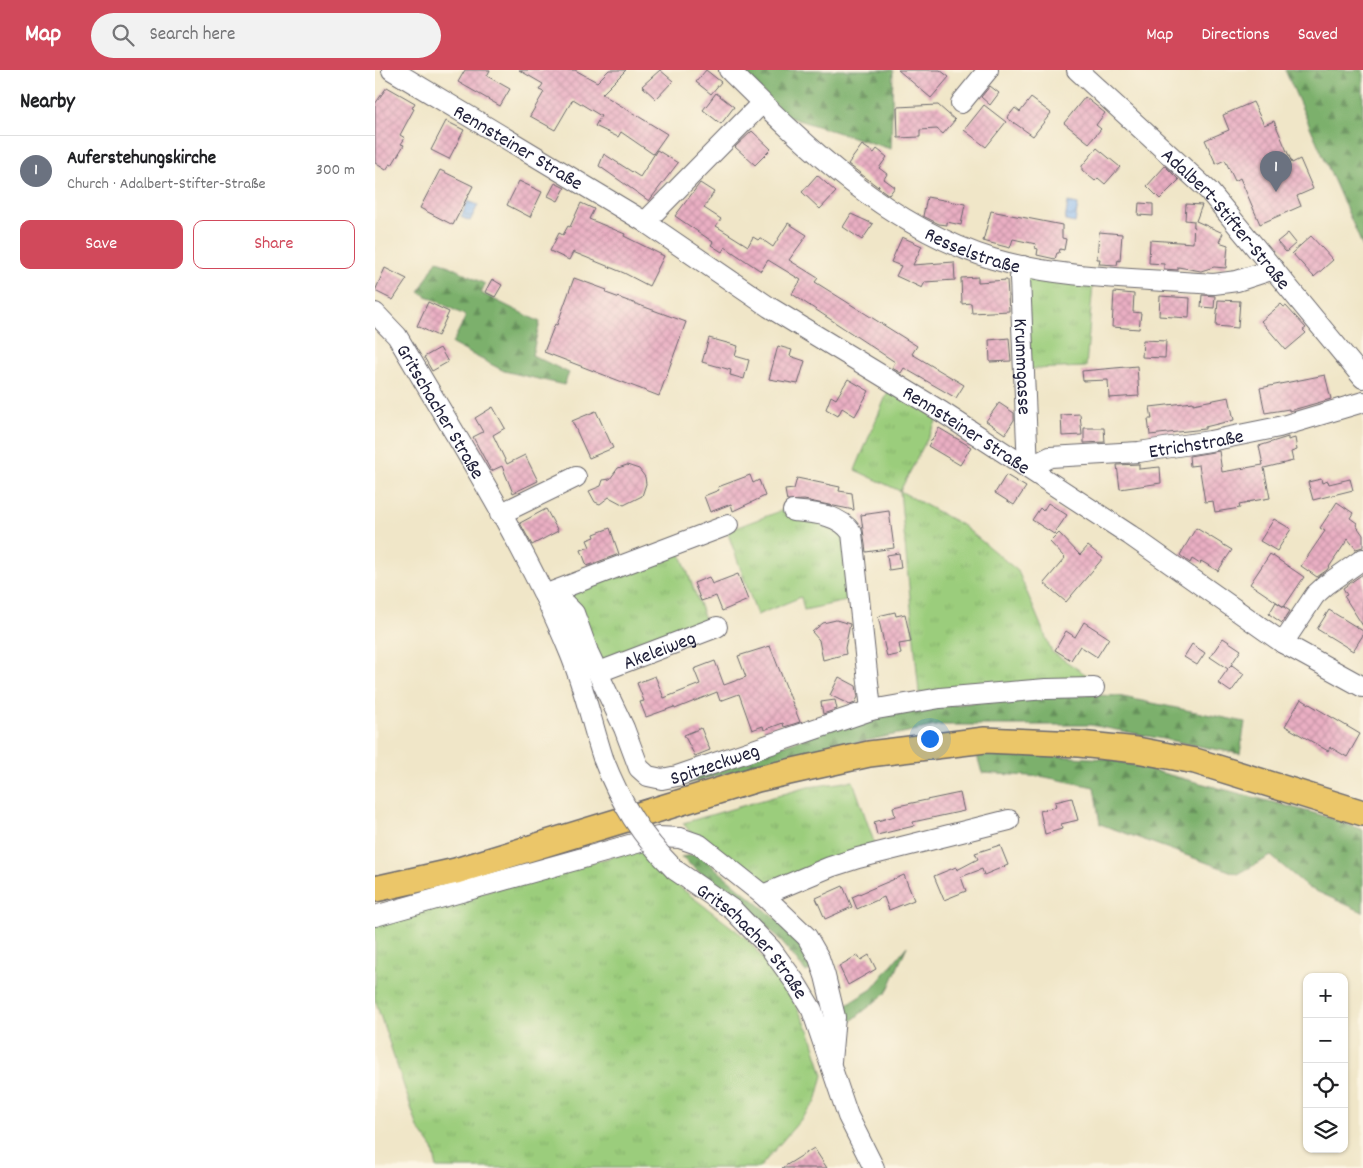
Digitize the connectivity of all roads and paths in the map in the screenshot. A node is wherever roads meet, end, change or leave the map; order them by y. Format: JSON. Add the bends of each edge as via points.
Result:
{"nodes":[{"id":1,"x":392,"y":70,"type":"edge"},
{"id":2,"x":729,"y":70,"type":"edge"},
{"id":3,"x":988,"y":70,"type":"edge"},
{"id":4,"x":1077,"y":70,"type":"edge"},
{"id":5,"x":762,"y":103,"type":"junction"},
{"id":6,"x":961,"y":103,"type":"dead end"},
{"id":7,"x":645,"y":222,"type":"junction"},
{"id":8,"x":1023,"y":266,"type":"junction"},
{"id":9,"x":1274,"y":269,"type":"junction"},
{"id":10,"x":375,"y":313,"type":"edge"},
{"id":11,"x":1363,"y":378,"type":"edge"},
{"id":12,"x":1363,"y":402,"type":"edge"},
{"id":13,"x":1028,"y":468,"type":"junction"},
{"id":14,"x":576,"y":477,"type":"dead end"},
{"id":15,"x":793,"y":511,"type":"dead end"},
{"id":16,"x":500,"y":514,"type":"junction"},
{"id":17,"x":729,"y":525,"type":"dead end"},
{"id":18,"x":1363,"y":559,"type":"edge"},
{"id":19,"x":544,"y":595,"type":"junction"},
{"id":20,"x":717,"y":627,"type":"dead end"},
{"id":21,"x":1283,"y":643,"type":"junction"},
{"id":22,"x":599,"y":672,"type":"junction"},
{"id":23,"x":1363,"y":687,"type":"edge"},
{"id":24,"x":1094,"y":688,"type":"dead end"},
{"id":25,"x":871,"y":710,"type":"junction"},
{"id":26,"x":1363,"y":813,"type":"edge"},
{"id":27,"x":1009,"y":820,"type":"dead end"},
{"id":28,"x":375,"y":889,"type":"edge"},
{"id":29,"x":763,"y":894,"type":"junction"},
{"id":30,"x":375,"y":916,"type":"edge"},
{"id":31,"x":831,"y":1061,"type":"junction"},
{"id":32,"x":874,"y":1168,"type":"edge"}],
"edges":[{"from":1,"to":7,"type":"street","name":"Rennsteiner Straße"},
{"from":2,"to":5,"type":"street","name":"Resselstraße"},
{"from":3,"to":6,"type":"street"},
{"from":4,"to":9,"type":"street","name":"Adalbert-Stifter-Straße","via":[[1209,191]]},
{"from":5,"to":7,"type":"street"},
{"from":5,"to":8,"type":"street","name":"Resselstraße","via":[[849,182],[887,208],[963,248]]},
{"from":7,"to":13,"type":"street","name":"Rennsteiner Straße","via":[[769,307]]},
{"from":8,"to":9,"type":"street","name":"Resselstraße","via":[[1064,273],[1214,284],[1237,281]]},
{"from":8,"to":13,"type":"street","name":"Krummgasse","via":[[1019,278]]},
{"from":9,"to":11,"type":"street","name":"Adalbert-Stifter-Straße"},
{"from":10,"to":16,"type":"street","name":"Gritschacher Straße","via":[[397,336]]},
{"from":12,"to":13,"type":"street","name":"Etrichstraße","via":[[1314,418],[1245,434],[1139,452],[1050,457]]},
{"from":13,"to":21,"type":"street","name":"Rennsteiner Straße"},
{"from":14,"to":16,"type":"street"},
{"from":15,"to":25,"type":"street","via":[[834,518],[845,523],[852,533]]},
{"from":16,"to":19,"type":"street","name":"Gritschacher Straße"},
{"from":17,"to":19,"type":"street"},
{"from":18,"to":21,"type":"street","via":[[1315,595]]},
{"from":19,"to":22,"type":"street","name":"Spitzeckweg","via":[[565,604],[574,613]]},
{"from":19,"to":31,"type":"street","name":"Gritschacher Straße","bridge":true,"via":[[571,654],[603,758],[627,812],[655,850],[675,870],[733,910],[771,949],[812,1010]]},
{"from":20,"to":22,"type":"street","name":"Akeleiweg"},
{"from":21,"to":23,"type":"street","name":"Rennsteiner Straße"},
{"from":22,"to":25,"type":"street","name":"Spitzeckweg","via":[[639,768],[648,776],[662,778],[677,776]]},
{"from":24,"to":25,"type":"street","name":"Spitzeckweg","via":[[940,698]]},
{"from":26,"to":28,"type":"main road","via":[[1195,761],[1079,744],[985,740],[869,754],[757,779],[456,871]]},
{"from":27,"to":29,"type":"street","via":[[849,861]]},
{"from":29,"to":30,"type":"street","name":"Gritschacher Straße","via":[[700,846],[680,838],[658,837]]},
{"from":29,"to":31,"type":"street","name":"Gritschacher Straße","via":[[807,937],[819,958],[835,1017]]},
{"from":31,"to":32,"type":"street","name":"Gritschacher Straße","via":[[848,1116]]}]}
